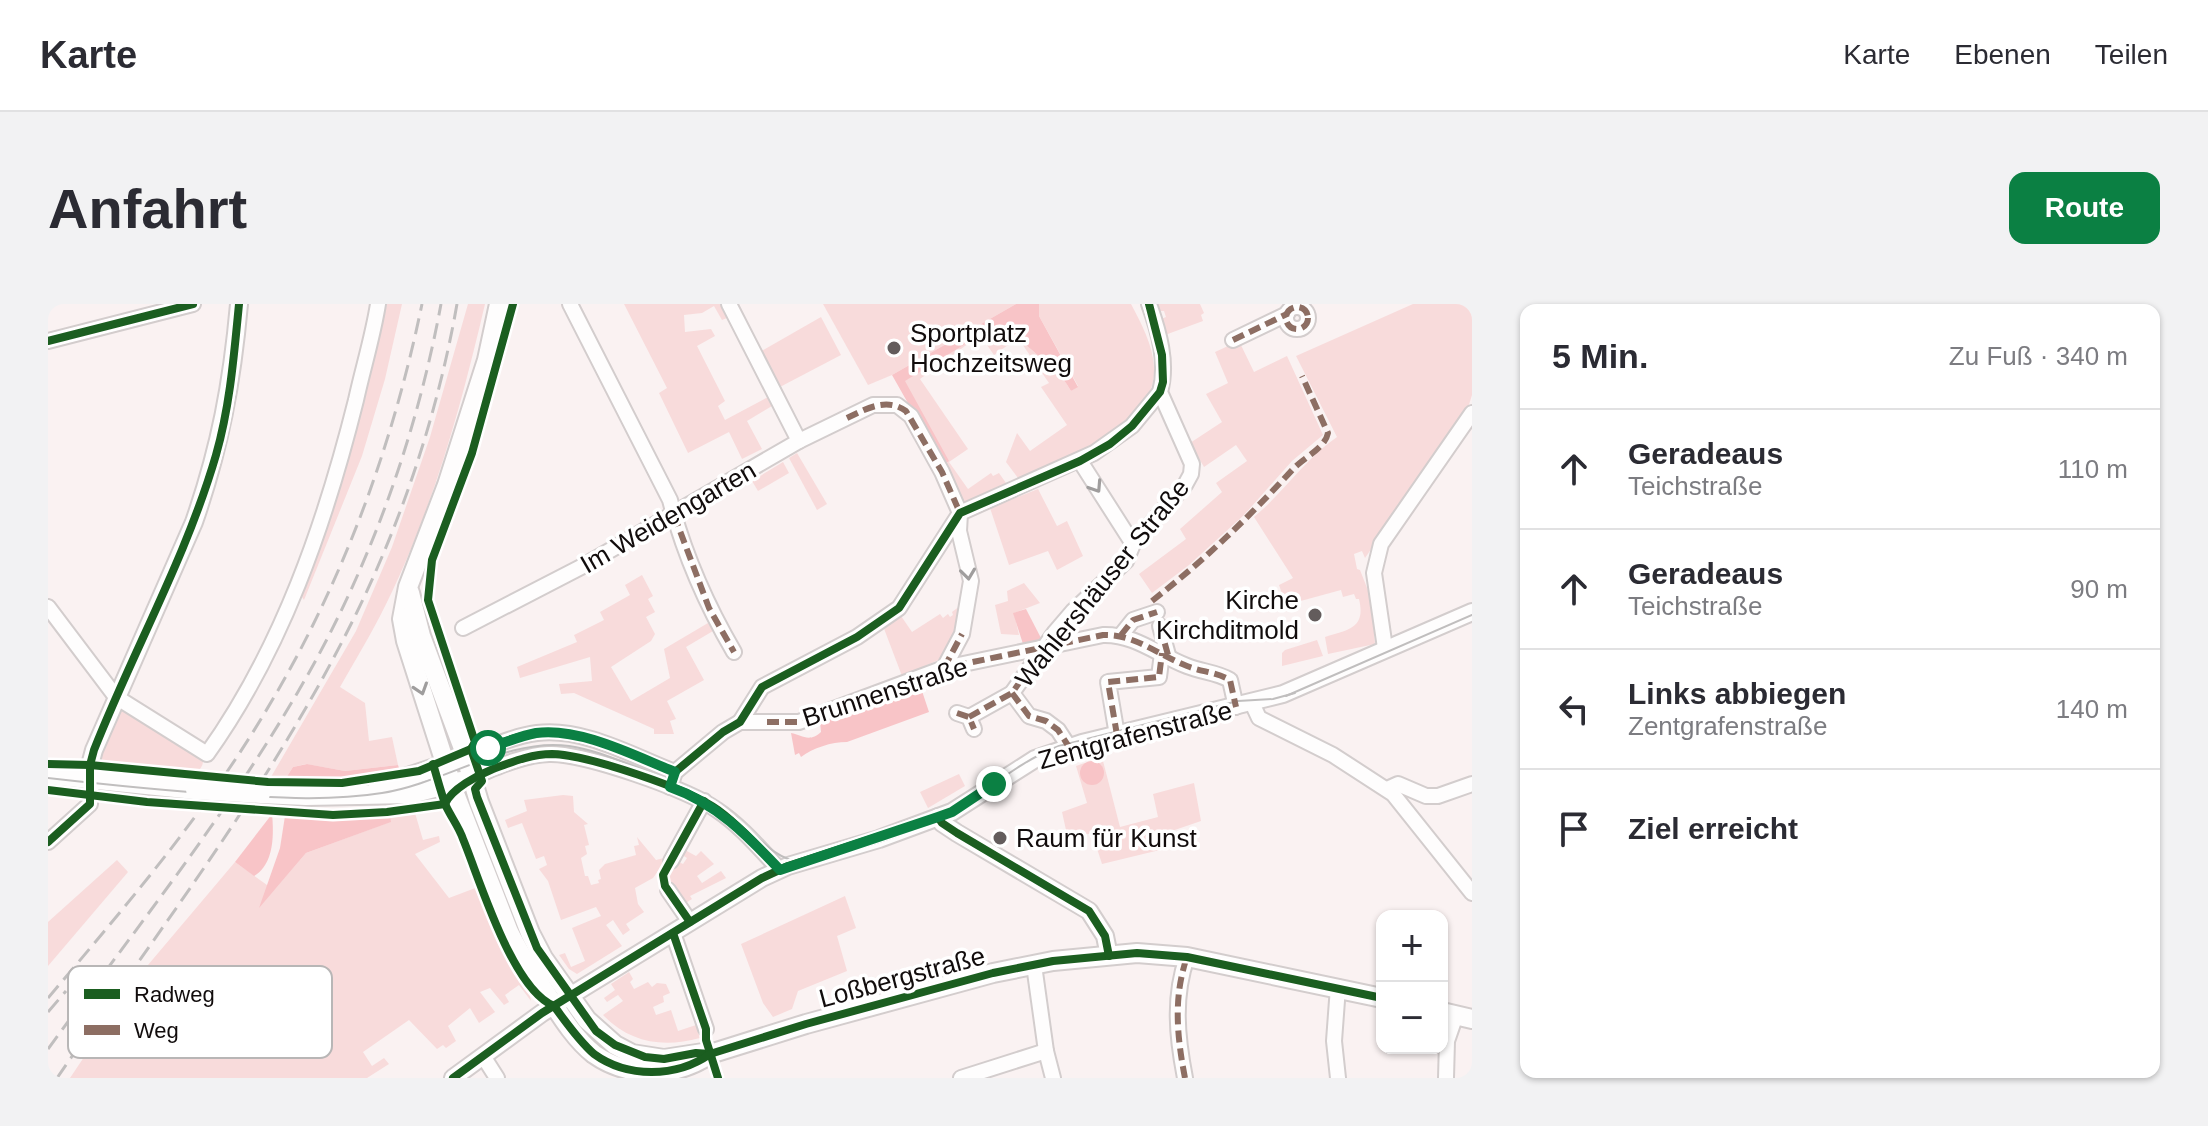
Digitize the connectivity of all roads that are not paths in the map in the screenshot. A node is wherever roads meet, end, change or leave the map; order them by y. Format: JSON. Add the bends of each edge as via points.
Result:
{"nodes":[{"id":1,"x":193,"y":304,"type":"edge"},
{"id":2,"x":239,"y":304,"type":"edge"},
{"id":3,"x":378,"y":304,"type":"edge"},
{"id":4,"x":499,"y":304,"type":"edge"},
{"id":5,"x":570,"y":304,"type":"edge"},
{"id":6,"x":729,"y":304,"type":"edge"},
{"id":7,"x":1149,"y":304,"type":"edge"},
{"id":8,"x":1307,"y":307,"type":"edge"},
{"id":9,"x":1233,"y":340,"type":"dead end"},
{"id":10,"x":48,"y":341,"type":"edge"},
{"id":11,"x":1160,"y":392,"type":"junction"},
{"id":12,"x":1472,"y":413,"type":"edge"},
{"id":13,"x":1468,"y":427,"type":"edge"},
{"id":14,"x":799,"y":441,"type":"junction"},
{"id":15,"x":1080,"y":461,"type":"junction"},
{"id":16,"x":960,"y":513,"type":"junction"},
{"id":17,"x":674,"y":515,"type":"junction"},
{"id":18,"x":1133,"y":544,"type":"junction"},
{"id":19,"x":48,"y":607,"type":"edge"},
{"id":20,"x":1472,"y":612,"type":"edge"},
{"id":21,"x":463,"y":628,"type":"dead end"},
{"id":22,"x":1121,"y":635,"type":"junction"},
{"id":23,"x":414,"y":639,"type":"junction"},
{"id":24,"x":1047,"y":646,"type":"junction"},
{"id":25,"x":1385,"y":648,"type":"junction"},
{"id":26,"x":734,"y":652,"type":"dead end"},
{"id":27,"x":1165,"y":654,"type":"junction"},
{"id":28,"x":944,"y":668,"type":"junction"},
{"id":29,"x":1012,"y":693,"type":"junction"},
{"id":30,"x":116,"y":697,"type":"junction"},
{"id":31,"x":1244,"y":705,"type":"junction"},
{"id":32,"x":966,"y":720,"type":"dead end"},
{"id":33,"x":740,"y":722,"type":"junction"},
{"id":34,"x":1117,"y":735,"type":"junction"},
{"id":35,"x":1069,"y":747,"type":"junction"},
{"id":36,"x":466,"y":757,"type":"junction"},
{"id":37,"x":446,"y":766,"type":"junction"},
{"id":38,"x":48,"y":775,"type":"edge"},
{"id":39,"x":472,"y":777,"type":"junction"},
{"id":40,"x":672,"y":779,"type":"junction"},
{"id":41,"x":92,"y":780,"type":"junction"},
{"id":42,"x":452,"y":784,"type":"junction"},
{"id":43,"x":1472,"y":784,"type":"edge"},
{"id":44,"x":1387,"y":789,"type":"junction"},
{"id":45,"x":356,"y":794,"type":"junction"},
{"id":46,"x":704,"y":801,"type":"junction"},
{"id":47,"x":938,"y":817,"type":"junction"},
{"id":48,"x":48,"y":842,"type":"edge"},
{"id":49,"x":671,"y":861,"type":"dead end"},
{"id":50,"x":780,"y":870,"type":"junction"},
{"id":51,"x":668,"y":890,"type":"dead end"},
{"id":52,"x":1472,"y":893,"type":"edge"},
{"id":53,"x":690,"y":922,"type":"junction"},
{"id":54,"x":673,"y":933,"type":"junction"},
{"id":55,"x":1109,"y":956,"type":"junction"},
{"id":56,"x":1187,"y":957,"type":"junction"},
{"id":57,"x":1034,"y":965,"type":"junction"},
{"id":58,"x":1338,"y":987,"type":"junction"},
{"id":59,"x":1376,"y":996,"type":"edge"},
{"id":60,"x":562,"y":1001,"type":"junction"},
{"id":61,"x":1457,"y":1015,"type":"edge"},
{"id":62,"x":706,"y":1029,"type":"dead end"},
{"id":63,"x":1046,"y":1051,"type":"junction"},
{"id":64,"x":483,"y":1056,"type":"junction"},
{"id":65,"x":453,"y":1078,"type":"edge"},
{"id":66,"x":497,"y":1078,"type":"edge"},
{"id":67,"x":961,"y":1078,"type":"edge"},
{"id":68,"x":1053,"y":1078,"type":"edge"},
{"id":69,"x":1185,"y":1078,"type":"edge"},
{"id":70,"x":1338,"y":1078,"type":"edge"},
{"id":71,"x":1446,"y":1078,"type":"edge"}],
"edges":[{"from":1,"to":10,"type":"street"},
{"from":2,"to":30,"type":"street","via":[[226,414],[207,485]]},
{"from":3,"to":30,"type":"street","via":[[329,499],[302,572],[250,686],[207,754]]},
{"from":4,"to":23,"type":"main road","via":[[461,441],[408,587]]},
{"from":5,"to":17,"type":"street"},
{"from":6,"to":14,"type":"street"},
{"from":7,"to":11,"type":"street","name":"Wahlershäuser Straße","via":[[1162,355]]},
{"from":8,"to":9,"type":"street","via":[[1300,328],[1290,326],[1287,314]]},
{"from":11,"to":15,"type":"street","via":[[1132,426]]},
{"from":11,"to":18,"type":"street","name":"Wahlershäuser Straße","via":[[1189,456],[1191,474]]},
{"from":12,"to":13,"type":"street"},
{"from":13,"to":25,"type":"street","via":[[1381,544],[1374,573]]},
{"from":14,"to":16,"type":"street","name":"Im Weidengarten","via":[[873,405],[897,405],[911,416]]},
{"from":14,"to":17,"type":"street","name":"Im Weidengarten"},
{"from":15,"to":16,"type":"street"},
{"from":15,"to":18,"type":"street","one_way":true},
{"from":16,"to":28,"type":"street","one_way":true,"via":[[971,581],[962,634]]},
{"from":16,"to":33,"type":"street","via":[[899,608],[857,637],[762,687]]},
{"from":17,"to":21,"type":"street","name":"Im Weidengarten"},
{"from":17,"to":26,"type":"street","via":[[709,608]]},
{"from":18,"to":24,"type":"street","name":"Wahlershäuser Straße","via":[[1126,561]]},
{"from":19,"to":30,"type":"street"},
{"from":20,"to":25,"type":"street","name":"Zentgrafenstraße"},
{"from":22,"to":24,"type":"street","name":"Brunnenstraße"},
{"from":22,"to":27,"type":"street","name":"Brunnenstraße"},
{"from":22,"to":27,"type":"street","via":[[1133,620],[1158,619]]},
{"from":23,"to":36,"type":"main road","name":"Loßbergstraße"},
{"from":23,"to":37,"type":"main road","name":"Loßbergstraße","one_way":true},
{"from":24,"to":28,"type":"street","name":"Brunnenstraße"},
{"from":24,"to":29,"type":"street","name":"Wahlershäuser Straße"},
{"from":25,"to":31,"type":"street","name":"Zentgrafenstraße","via":[[1322,678]]},
{"from":27,"to":31,"type":"street","name":"Brunnenstraße","via":[[1230,680]]},
{"from":27,"to":34,"type":"street","via":[[1159,677],[1108,682]]},
{"from":28,"to":33,"type":"street","name":"Brunnenstraße","via":[[799,722]]},
{"from":29,"to":32,"type":"street"},
{"from":29,"to":35,"type":"street","name":"Wahlershäuser Straße","via":[[1029,716],[1058,730]]},
{"from":30,"to":41,"type":"street","via":[[94,750]]},
{"from":31,"to":34,"type":"street","name":"Zentgrafenstraße"},
{"from":31,"to":44,"type":"street"},
{"from":33,"to":40,"type":"street"},
{"from":34,"to":35,"type":"street","name":"Zentgrafenstraße"},
{"from":35,"to":47,"type":"street","name":"Zentgrafenstraße","via":[[1035,759]]},
{"from":36,"to":37,"type":"main road"},
{"from":36,"to":39,"type":"main road","name":"Loßbergstraße"},
{"from":36,"to":40,"type":"street","via":[[537,733],[559,733],[595,741]]},
{"from":37,"to":42,"type":"main road","name":"Loßbergstraße"},
{"from":37,"to":45,"type":"main road"},
{"from":38,"to":41,"type":"main road"},
{"from":39,"to":40,"type":"street","via":[[549,754]]},
{"from":39,"to":42,"type":"main road"},
{"from":39,"to":60,"type":"main road","name":"Loßbergstraße","via":[[530,933]]},
{"from":40,"to":46,"type":"street"},
{"from":41,"to":45,"type":"main road","bridge":true,"via":[[261,794]]},
{"from":41,"to":48,"type":"street","via":[[90,804]]},
{"from":42,"to":45,"type":"main road","via":[[411,794]]},
{"from":42,"to":60,"type":"main road","name":"Loßbergstraße","via":[[518,952]]},
{"from":43,"to":44,"type":"street","via":[[1438,796],[1398,784]]},
{"from":44,"to":52,"type":"street"},
{"from":46,"to":49,"type":"street"},
{"from":46,"to":50,"type":"street","via":[[740,828]]},
{"from":47,"to":50,"type":"street","name":"Zentgrafenstraße"},
{"from":47,"to":55,"type":"street","via":[[1089,911],[1105,936]]},
{"from":50,"to":53,"type":"street","name":"Zentgrafenstraße"},
{"from":51,"to":53,"type":"street"},
{"from":53,"to":54,"type":"street","name":"Zentgrafenstraße"},
{"from":54,"to":60,"type":"street","name":"Zentgrafenstraße"},
{"from":54,"to":62,"type":"street"},
{"from":55,"to":56,"type":"main road","name":"Loßbergstraße"},
{"from":55,"to":57,"type":"main road","name":"Loßbergstraße"},
{"from":56,"to":58,"type":"main road","name":"Loßbergstraße"},
{"from":56,"to":69,"type":"street","via":[[1179,979],[1177,1033]]},
{"from":57,"to":60,"type":"main road","name":"Loßbergstraße","via":[[951,983],[710,1054],[664,1059],[615,1045]]},
{"from":57,"to":63,"type":"street"},
{"from":58,"to":59,"type":"main road","name":"Loßbergstraße"},
{"from":58,"to":70,"type":"street"},
{"from":60,"to":64,"type":"street","name":"Zentgrafenstraße"},
{"from":61,"to":71,"type":"street","via":[[1447,1041]]},
{"from":63,"to":67,"type":"street"},
{"from":63,"to":68,"type":"street"},
{"from":64,"to":65,"type":"street","name":"Zentgrafenstraße"},
{"from":64,"to":66,"type":"street"}]}
